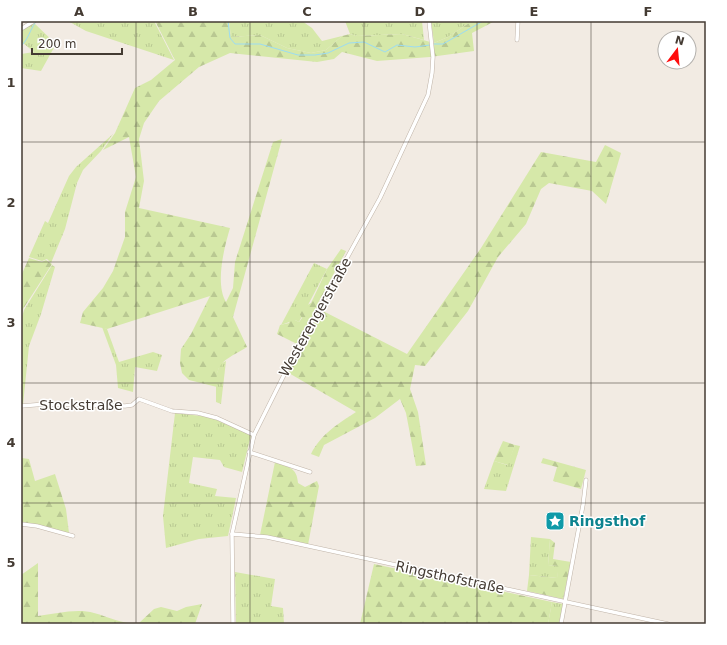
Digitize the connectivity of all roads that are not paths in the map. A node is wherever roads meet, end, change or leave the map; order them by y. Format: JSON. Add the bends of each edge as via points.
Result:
{"nodes":[{"id":1,"x":34,"y":21,"type":"edge"},
{"id":2,"x":429,"y":21,"type":"edge"},
{"id":3,"x":518,"y":21,"type":"edge"},
{"id":4,"x":21,"y":29,"type":"edge"},
{"id":5,"x":518,"y":40,"type":"dead end"},
{"id":6,"x":21,"y":406,"type":"edge"},
{"id":7,"x":254,"y":434,"type":"junction"},
{"id":8,"x":249,"y":452,"type":"junction"},
{"id":9,"x":310,"y":472,"type":"dead end"},
{"id":10,"x":586,"y":480,"type":"dead end"},
{"id":11,"x":21,"y":524,"type":"edge"},
{"id":12,"x":232,"y":534,"type":"junction"},
{"id":13,"x":73,"y":536,"type":"dead end"},
{"id":14,"x":565,"y":602,"type":"junction"},
{"id":15,"x":657,"y":623,"type":"edge"},
{"id":16,"x":233,"y":624,"type":"edge"},
{"id":17,"x":561,"y":624,"type":"edge"},
{"id":18,"x":668,"y":624,"type":"edge"}],
"edges":[{"from":1,"to":4,"type":"street"},
{"from":2,"to":7,"type":"street","name":"Westerengerstraße","via":[[432,73],[428,95],[380,198],[299,345]]},
{"from":3,"to":5,"type":"street"},
{"from":6,"to":7,"type":"street","name":"Stockstraße","via":[[125,406],[132,405],[139,399],[172,411],[198,413],[217,418]]},
{"from":7,"to":8,"type":"street","name":"Westerengerstraße"},
{"from":8,"to":9,"type":"street"},
{"from":8,"to":12,"type":"street","name":"Westerengerstraße"},
{"from":10,"to":14,"type":"street"},
{"from":11,"to":13,"type":"street"},
{"from":12,"to":14,"type":"street","name":"Ringsthofstraße","via":[[267,537]]},
{"from":12,"to":16,"type":"street","name":"Westerengerstraße"},
{"from":14,"to":15,"type":"street","name":"Ringsthofstraße"},
{"from":14,"to":17,"type":"street"},
{"from":15,"to":18,"type":"street","name":"Ringsthofstraße"}]}
